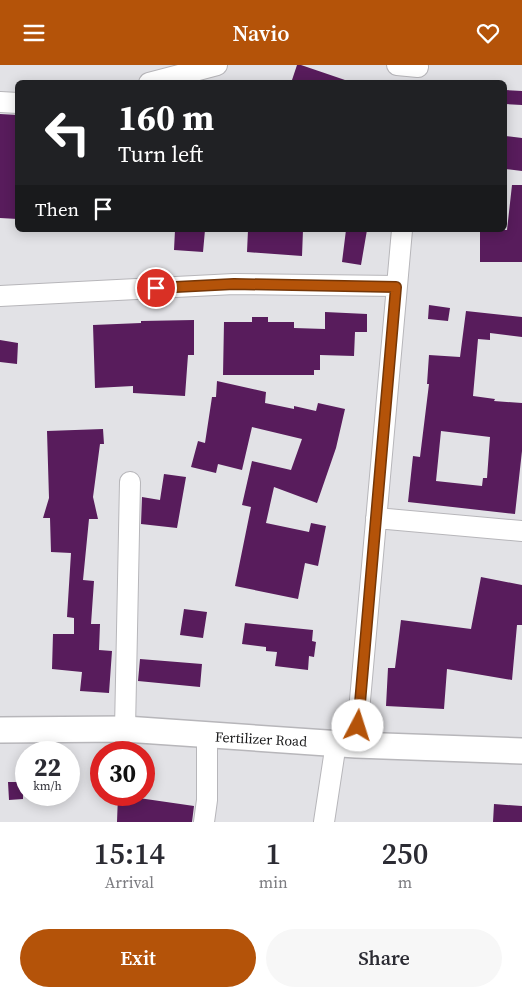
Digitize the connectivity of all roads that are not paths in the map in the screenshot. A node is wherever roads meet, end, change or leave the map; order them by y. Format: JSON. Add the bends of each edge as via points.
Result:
{"nodes":[{"id":1,"x":217,"y":65,"type":"edge"},
{"id":2,"x":397,"y":65,"type":"edge"},
{"id":3,"x":172,"y":70,"type":"edge"},
{"id":4,"x":418,"y":72,"type":"edge"},
{"id":5,"x":154,"y":80,"type":"edge"},
{"id":6,"x":0,"y":102,"type":"edge"},
{"id":7,"x":15,"y":103,"type":"edge"},
{"id":8,"x":402,"y":232,"type":"edge"},
{"id":9,"x":396,"y":287,"type":"junction"},
{"id":10,"x":0,"y":296,"type":"edge"},
{"id":11,"x":130,"y":482,"type":"dead end"},
{"id":12,"x":376,"y":518,"type":"junction"},
{"id":13,"x":522,"y":531,"type":"edge"},
{"id":14,"x":125,"y":729,"type":"junction"},
{"id":15,"x":0,"y":730,"type":"edge"},
{"id":16,"x":207,"y":736,"type":"junction"},
{"id":17,"x":346,"y":744,"type":"junction"},
{"id":18,"x":522,"y":751,"type":"edge"},
{"id":19,"x":204,"y":822,"type":"edge"},
{"id":20,"x":324,"y":822,"type":"edge"}],
"edges":[{"from":1,"to":3,"type":"street"},
{"from":2,"to":4,"type":"street"},
{"from":3,"to":5,"type":"street"},
{"from":6,"to":7,"type":"street"},
{"from":8,"to":9,"type":"street"},
{"from":9,"to":10,"type":"street","via":[[234,284]]},
{"from":9,"to":12,"type":"street"},
{"from":11,"to":14,"type":"street"},
{"from":12,"to":13,"type":"street"},
{"from":12,"to":17,"type":"street"},
{"from":14,"to":15,"type":"street","name":"Fertilizer Road"},
{"from":14,"to":16,"type":"street","name":"Fertilizer Road"},
{"from":16,"to":17,"type":"street","name":"Fertilizer Road"},
{"from":16,"to":19,"type":"street"},
{"from":17,"to":18,"type":"street","name":"Fertilizer Road"},
{"from":17,"to":20,"type":"street"}]}
